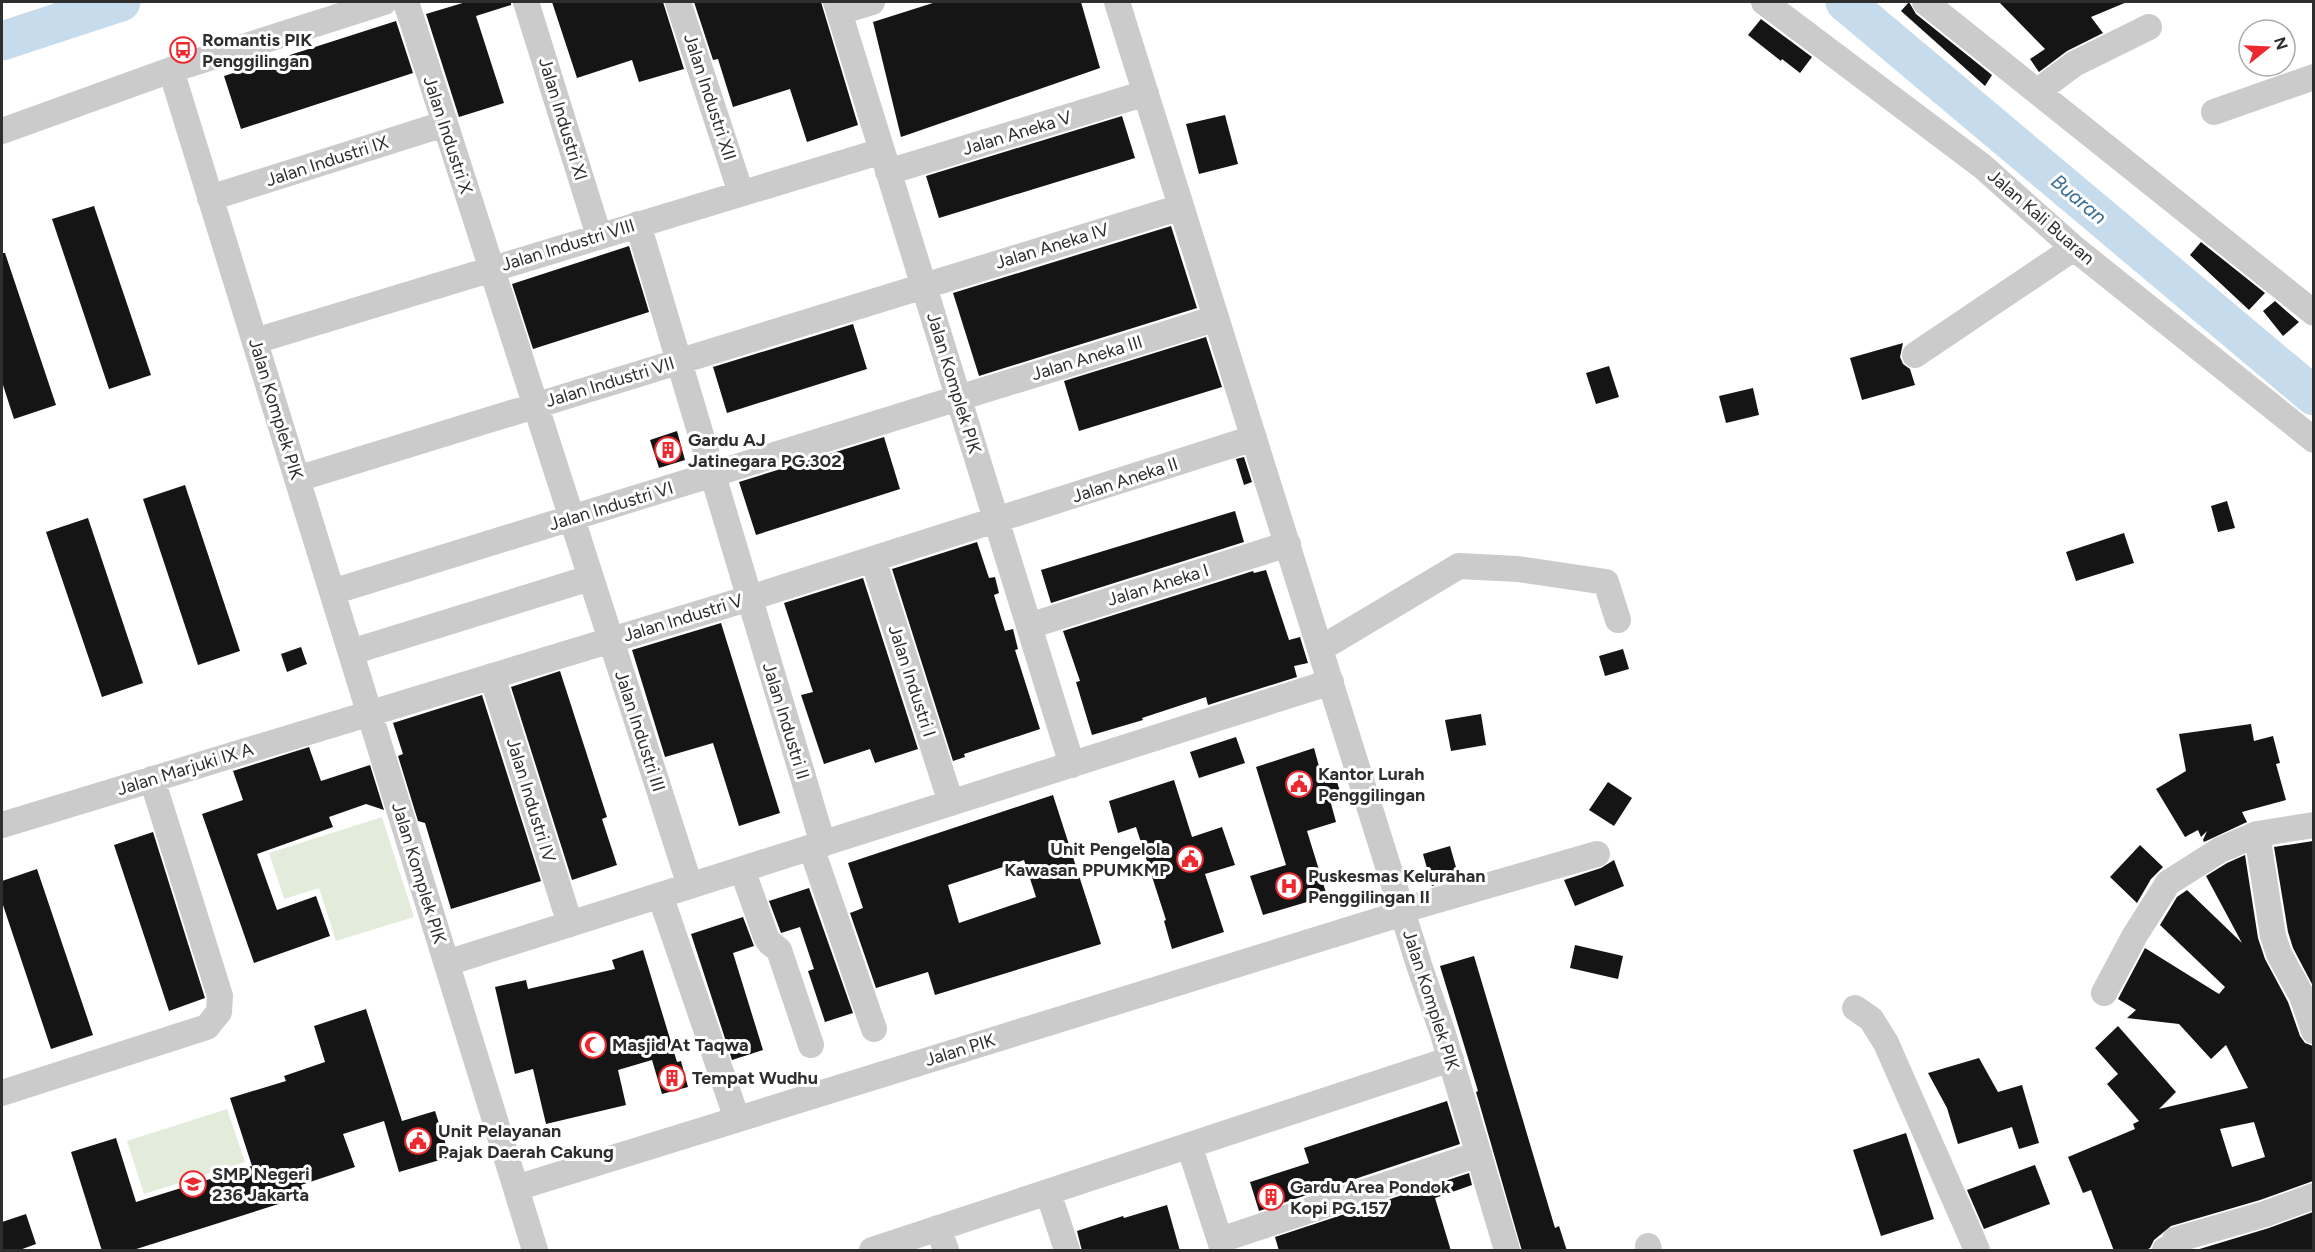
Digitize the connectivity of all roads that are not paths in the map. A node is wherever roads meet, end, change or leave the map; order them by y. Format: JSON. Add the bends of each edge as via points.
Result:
{"nodes":[{"id":1,"x":384,"y":2,"type":"edge"},
{"id":2,"x":406,"y":2,"type":"edge"},
{"id":3,"x":526,"y":2,"type":"edge"},
{"id":4,"x":678,"y":2,"type":"edge"},
{"id":5,"x":872,"y":2,"type":"edge"},
{"id":6,"x":1117,"y":2,"type":"edge"},
{"id":7,"x":1764,"y":2,"type":"edge"},
{"id":8,"x":1925,"y":2,"type":"edge"},
{"id":9,"x":837,"y":7,"type":"edge"},
{"id":10,"x":2149,"y":27,"type":"dead end"},
{"id":11,"x":171,"y":70,"type":"junction"},
{"id":12,"x":2313,"y":77,"type":"edge"},
{"id":13,"x":2038,"y":91,"type":"junction"},
{"id":14,"x":1146,"y":93,"type":"junction"},
{"id":15,"x":2214,"y":112,"type":"dead end"},
{"id":16,"x":444,"y":124,"type":"junction"},
{"id":17,"x":2,"y":131,"type":"edge"},
{"id":18,"x":885,"y":162,"type":"junction"},
{"id":19,"x":741,"y":193,"type":"junction"},
{"id":20,"x":210,"y":198,"type":"junction"},
{"id":21,"x":1181,"y":207,"type":"junction"},
{"id":22,"x":638,"y":224,"type":"junction"},
{"id":23,"x":599,"y":236,"type":"junction"},
{"id":24,"x":2074,"y":248,"type":"junction"},
{"id":25,"x":491,"y":268,"type":"junction"},
{"id":26,"x":924,"y":286,"type":"junction"},
{"id":27,"x":2313,"y":313,"type":"edge"},
{"id":28,"x":1216,"y":317,"type":"junction"},
{"id":29,"x":255,"y":341,"type":"junction"},
{"id":30,"x":1915,"y":355,"type":"dead end"},
{"id":31,"x":679,"y":361,"type":"junction"},
{"id":32,"x":958,"y":398,"type":"junction"},
{"id":33,"x":535,"y":406,"type":"junction"},
{"id":34,"x":1254,"y":438,"type":"junction"},
{"id":35,"x":2313,"y":440,"type":"edge"},
{"id":36,"x":713,"y":474,"type":"junction"},
{"id":37,"x":297,"y":479,"type":"junction"},
{"id":38,"x":571,"y":518,"type":"junction"},
{"id":39,"x":997,"y":521,"type":"junction"},
{"id":40,"x":1287,"y":544,"type":"junction"},
{"id":41,"x":873,"y":559,"type":"junction"},
{"id":42,"x":590,"y":578,"type":"junction"},
{"id":43,"x":332,"y":592,"type":"junction"},
{"id":44,"x":750,"y":598,"type":"junction"},
{"id":45,"x":1618,"y":620,"type":"dead end"},
{"id":46,"x":1029,"y":626,"type":"junction"},
{"id":47,"x":611,"y":640,"type":"junction"},
{"id":48,"x":1320,"y":649,"type":"junction"},
{"id":49,"x":351,"y":652,"type":"junction"},
{"id":50,"x":492,"y":676,"type":"junction"},
{"id":51,"x":1331,"y":682,"type":"junction"},
{"id":52,"x":369,"y":713,"type":"junction"},
{"id":53,"x":1072,"y":765,"type":"junction"},
{"id":54,"x":152,"y":779,"type":"junction"},
{"id":55,"x":951,"y":803,"type":"junction"},
{"id":56,"x":2,"y":825,"type":"edge"},
{"id":57,"x":2313,"y":825,"type":"edge"},
{"id":58,"x":2257,"y":834,"type":"junction"},
{"id":59,"x":817,"y":845,"type":"junction"},
{"id":60,"x":1598,"y":854,"type":"dead end"},
{"id":61,"x":742,"y":869,"type":"junction"},
{"id":62,"x":690,"y":886,"type":"junction"},
{"id":63,"x":660,"y":895,"type":"junction"},
{"id":64,"x":1403,"y":912,"type":"junction"},
{"id":65,"x":570,"y":924,"type":"junction"},
{"id":66,"x":447,"y":963,"type":"junction"},
{"id":67,"x":2104,"y":993,"type":"dead end"},
{"id":68,"x":1855,"y":1008,"type":"dead end"},
{"id":69,"x":874,"y":1029,"type":"dead end"},
{"id":70,"x":2313,"y":1031,"type":"edge"},
{"id":71,"x":811,"y":1045,"type":"dead end"},
{"id":72,"x":1451,"y":1059,"type":"junction"},
{"id":73,"x":2,"y":1093,"type":"edge"},
{"id":74,"x":737,"y":1119,"type":"junction"},
{"id":75,"x":1189,"y":1145,"type":"junction"},
{"id":76,"x":1479,"y":1154,"type":"junction"},
{"id":77,"x":516,"y":1188,"type":"junction"},
{"id":78,"x":1048,"y":1192,"type":"junction"},
{"id":79,"x":2313,"y":1196,"type":"edge"},
{"id":80,"x":942,"y":1240,"type":"edge"},
{"id":81,"x":1222,"y":1246,"type":"edge"},
{"id":82,"x":535,"y":1251,"type":"edge"},
{"id":83,"x":872,"y":1251,"type":"edge"},
{"id":84,"x":1067,"y":1251,"type":"edge"},
{"id":85,"x":1507,"y":1251,"type":"edge"},
{"id":86,"x":1977,"y":1251,"type":"edge"},
{"id":87,"x":2165,"y":1251,"type":"edge"}],
"edges":[{"from":1,"to":11,"type":"street"},
{"from":2,"to":16,"type":"street","name":"Jalan Industri X"},
{"from":3,"to":23,"type":"street","name":"Jalan Industri XI"},
{"from":4,"to":19,"type":"street","name":"Jalan Industri XII"},
{"from":5,"to":9,"type":"street"},
{"from":6,"to":14,"type":"street","name":"Jalan Komplek PIK"},
{"from":7,"to":24,"type":"street","name":"Jalan Kali Buaran","via":[[1982,166]]},
{"from":8,"to":13,"type":"street"},
{"from":9,"to":18,"type":"street","name":"Jalan Komplek PIK"},
{"from":10,"to":13,"type":"street","via":[[2074,64]]},
{"from":11,"to":17,"type":"street"},
{"from":11,"to":20,"type":"street","name":"Jalan Komplek PIK"},
{"from":12,"to":15,"type":"street"},
{"from":13,"to":27,"type":"street"},
{"from":14,"to":18,"type":"street","name":"Jalan Aneka V"},
{"from":14,"to":21,"type":"street","name":"Jalan Komplek PIK"},
{"from":16,"to":20,"type":"street","name":"Jalan Industri IX"},
{"from":16,"to":25,"type":"street","name":"Jalan Industri X"},
{"from":18,"to":19,"type":"street","name":"Jalan Industri VIII"},
{"from":18,"to":26,"type":"street","name":"Jalan Komplek PIK"},
{"from":19,"to":22,"type":"street","name":"Jalan Industri VIII"},
{"from":20,"to":29,"type":"street","name":"Jalan Komplek PIK"},
{"from":21,"to":26,"type":"street","name":"Jalan Aneka IV"},
{"from":21,"to":28,"type":"street","name":"Jalan Komplek PIK"},
{"from":22,"to":23,"type":"street","name":"Jalan Industri VIII"},
{"from":22,"to":31,"type":"street"},
{"from":23,"to":25,"type":"street","name":"Jalan Industri VIII"},
{"from":24,"to":30,"type":"street"},
{"from":24,"to":35,"type":"street","name":"Jalan Kali Buaran"},
{"from":25,"to":29,"type":"street","name":"Jalan Industri VIII"},
{"from":25,"to":33,"type":"street","name":"Jalan Industri III"},
{"from":26,"to":31,"type":"street","name":"Jalan Industri VII"},
{"from":26,"to":32,"type":"street","name":"Jalan Komplek PIK"},
{"from":28,"to":32,"type":"street","name":"Jalan Aneka III"},
{"from":28,"to":34,"type":"street","name":"Jalan Komplek PIK"},
{"from":29,"to":37,"type":"street","name":"Jalan Komplek PIK"},
{"from":31,"to":33,"type":"street","name":"Jalan Industri VII"},
{"from":31,"to":36,"type":"street"},
{"from":32,"to":36,"type":"street","name":"Jalan Industri VI"},
{"from":32,"to":39,"type":"street","name":"Jalan Komplek PIK"},
{"from":33,"to":37,"type":"street","name":"Jalan Industri VII"},
{"from":33,"to":38,"type":"street","name":"Jalan Industri III"},
{"from":34,"to":39,"type":"street","name":"Jalan Aneka II"},
{"from":34,"to":40,"type":"street","name":"Jalan Komplek PIK"},
{"from":36,"to":38,"type":"street","name":"Jalan Industri VI"},
{"from":36,"to":44,"type":"street"},
{"from":37,"to":43,"type":"street","name":"Jalan Komplek PIK"},
{"from":38,"to":42,"type":"street","name":"Jalan Industri III"},
{"from":38,"to":43,"type":"street","name":"Jalan Industri VI"},
{"from":39,"to":41,"type":"street","name":"Jalan Industri V"},
{"from":39,"to":46,"type":"street","name":"Jalan Komplek PIK"},
{"from":40,"to":46,"type":"street","name":"Jalan Aneka I"},
{"from":40,"to":48,"type":"street","name":"Jalan Komplek PIK"},
{"from":41,"to":44,"type":"street","name":"Jalan Industri V"},
{"from":41,"to":55,"type":"street","name":"Jalan Industri I"},
{"from":42,"to":47,"type":"street","name":"Jalan Industri III"},
{"from":42,"to":49,"type":"street"},
{"from":43,"to":49,"type":"street","name":"Jalan Komplek PIK"},
{"from":44,"to":47,"type":"street","name":"Jalan Industri V"},
{"from":44,"to":59,"type":"street","name":"Jalan Industri II"},
{"from":45,"to":48,"type":"street","via":[[1606,582],[1518,569],[1459,566]]},
{"from":46,"to":53,"type":"street","name":"Jalan Komplek PIK"},
{"from":47,"to":50,"type":"street","name":"Jalan Industri V"},
{"from":47,"to":62,"type":"street","name":"Jalan Industri III"},
{"from":48,"to":51,"type":"street","name":"Jalan Komplek PIK"},
{"from":49,"to":52,"type":"street","name":"Jalan Komplek PIK"},
{"from":50,"to":52,"type":"street","name":"Jalan Industri V"},
{"from":50,"to":65,"type":"street","name":"Jalan Industri IV"},
{"from":51,"to":53,"type":"street","name":"Jalan Komplek PIK"},
{"from":51,"to":64,"type":"street","name":"Jalan Komplek PIK"},
{"from":52,"to":54,"type":"street","name":"Jalan Marjuki IX A"},
{"from":52,"to":66,"type":"street","name":"Jalan Komplek PIK"},
{"from":53,"to":55,"type":"street","name":"Jalan Komplek PIK"},
{"from":54,"to":56,"type":"street","name":"Jalan Marjuki IX A"},
{"from":54,"to":73,"type":"street","via":[[220,996],[219,1012],[207,1027]]},
{"from":55,"to":59,"type":"street","name":"Jalan Komplek PIK"},
{"from":57,"to":58,"type":"street"},
{"from":58,"to":67,"type":"street","via":[[2220,850],[2168,883]]},
{"from":58,"to":70,"type":"street","via":[[2273,936],[2302,996]]},
{"from":59,"to":61,"type":"street","name":"Jalan Komplek PIK"},
{"from":59,"to":69,"type":"street","name":"Jalan Industri II"},
{"from":60,"to":64,"type":"street","name":"Jalan PIK"},
{"from":61,"to":62,"type":"street","name":"Jalan Komplek PIK"},
{"from":61,"to":71,"type":"street","via":[[766,937],[779,950]]},
{"from":62,"to":63,"type":"street","name":"Jalan Komplek PIK"},
{"from":63,"to":65,"type":"street","name":"Jalan Komplek PIK"},
{"from":63,"to":74,"type":"street"},
{"from":64,"to":72,"type":"street","name":"Jalan Komplek PIK"},
{"from":64,"to":74,"type":"street","name":"Jalan PIK"},
{"from":65,"to":66,"type":"street","name":"Jalan Komplek PIK"},
{"from":66,"to":77,"type":"street","name":"Jalan Komplek PIK"},
{"from":68,"to":86,"type":"street","via":[[1871,1019],[1886,1043]]},
{"from":72,"to":75,"type":"street"},
{"from":72,"to":76,"type":"street","name":"Jalan Komplek PIK"},
{"from":74,"to":77,"type":"street","name":"Jalan PIK"},
{"from":75,"to":78,"type":"street"},
{"from":75,"to":81,"type":"street"},
{"from":76,"to":81,"type":"street"},
{"from":76,"to":85,"type":"street","name":"Jalan Komplek PIK"},
{"from":77,"to":82,"type":"street","name":"Jalan Komplek PIK"},
{"from":78,"to":80,"type":"street"},
{"from":78,"to":84,"type":"street"},
{"from":79,"to":87,"type":"street","via":[[2175,1240],[2173,1247]]},
{"from":80,"to":83,"type":"street"}]}
